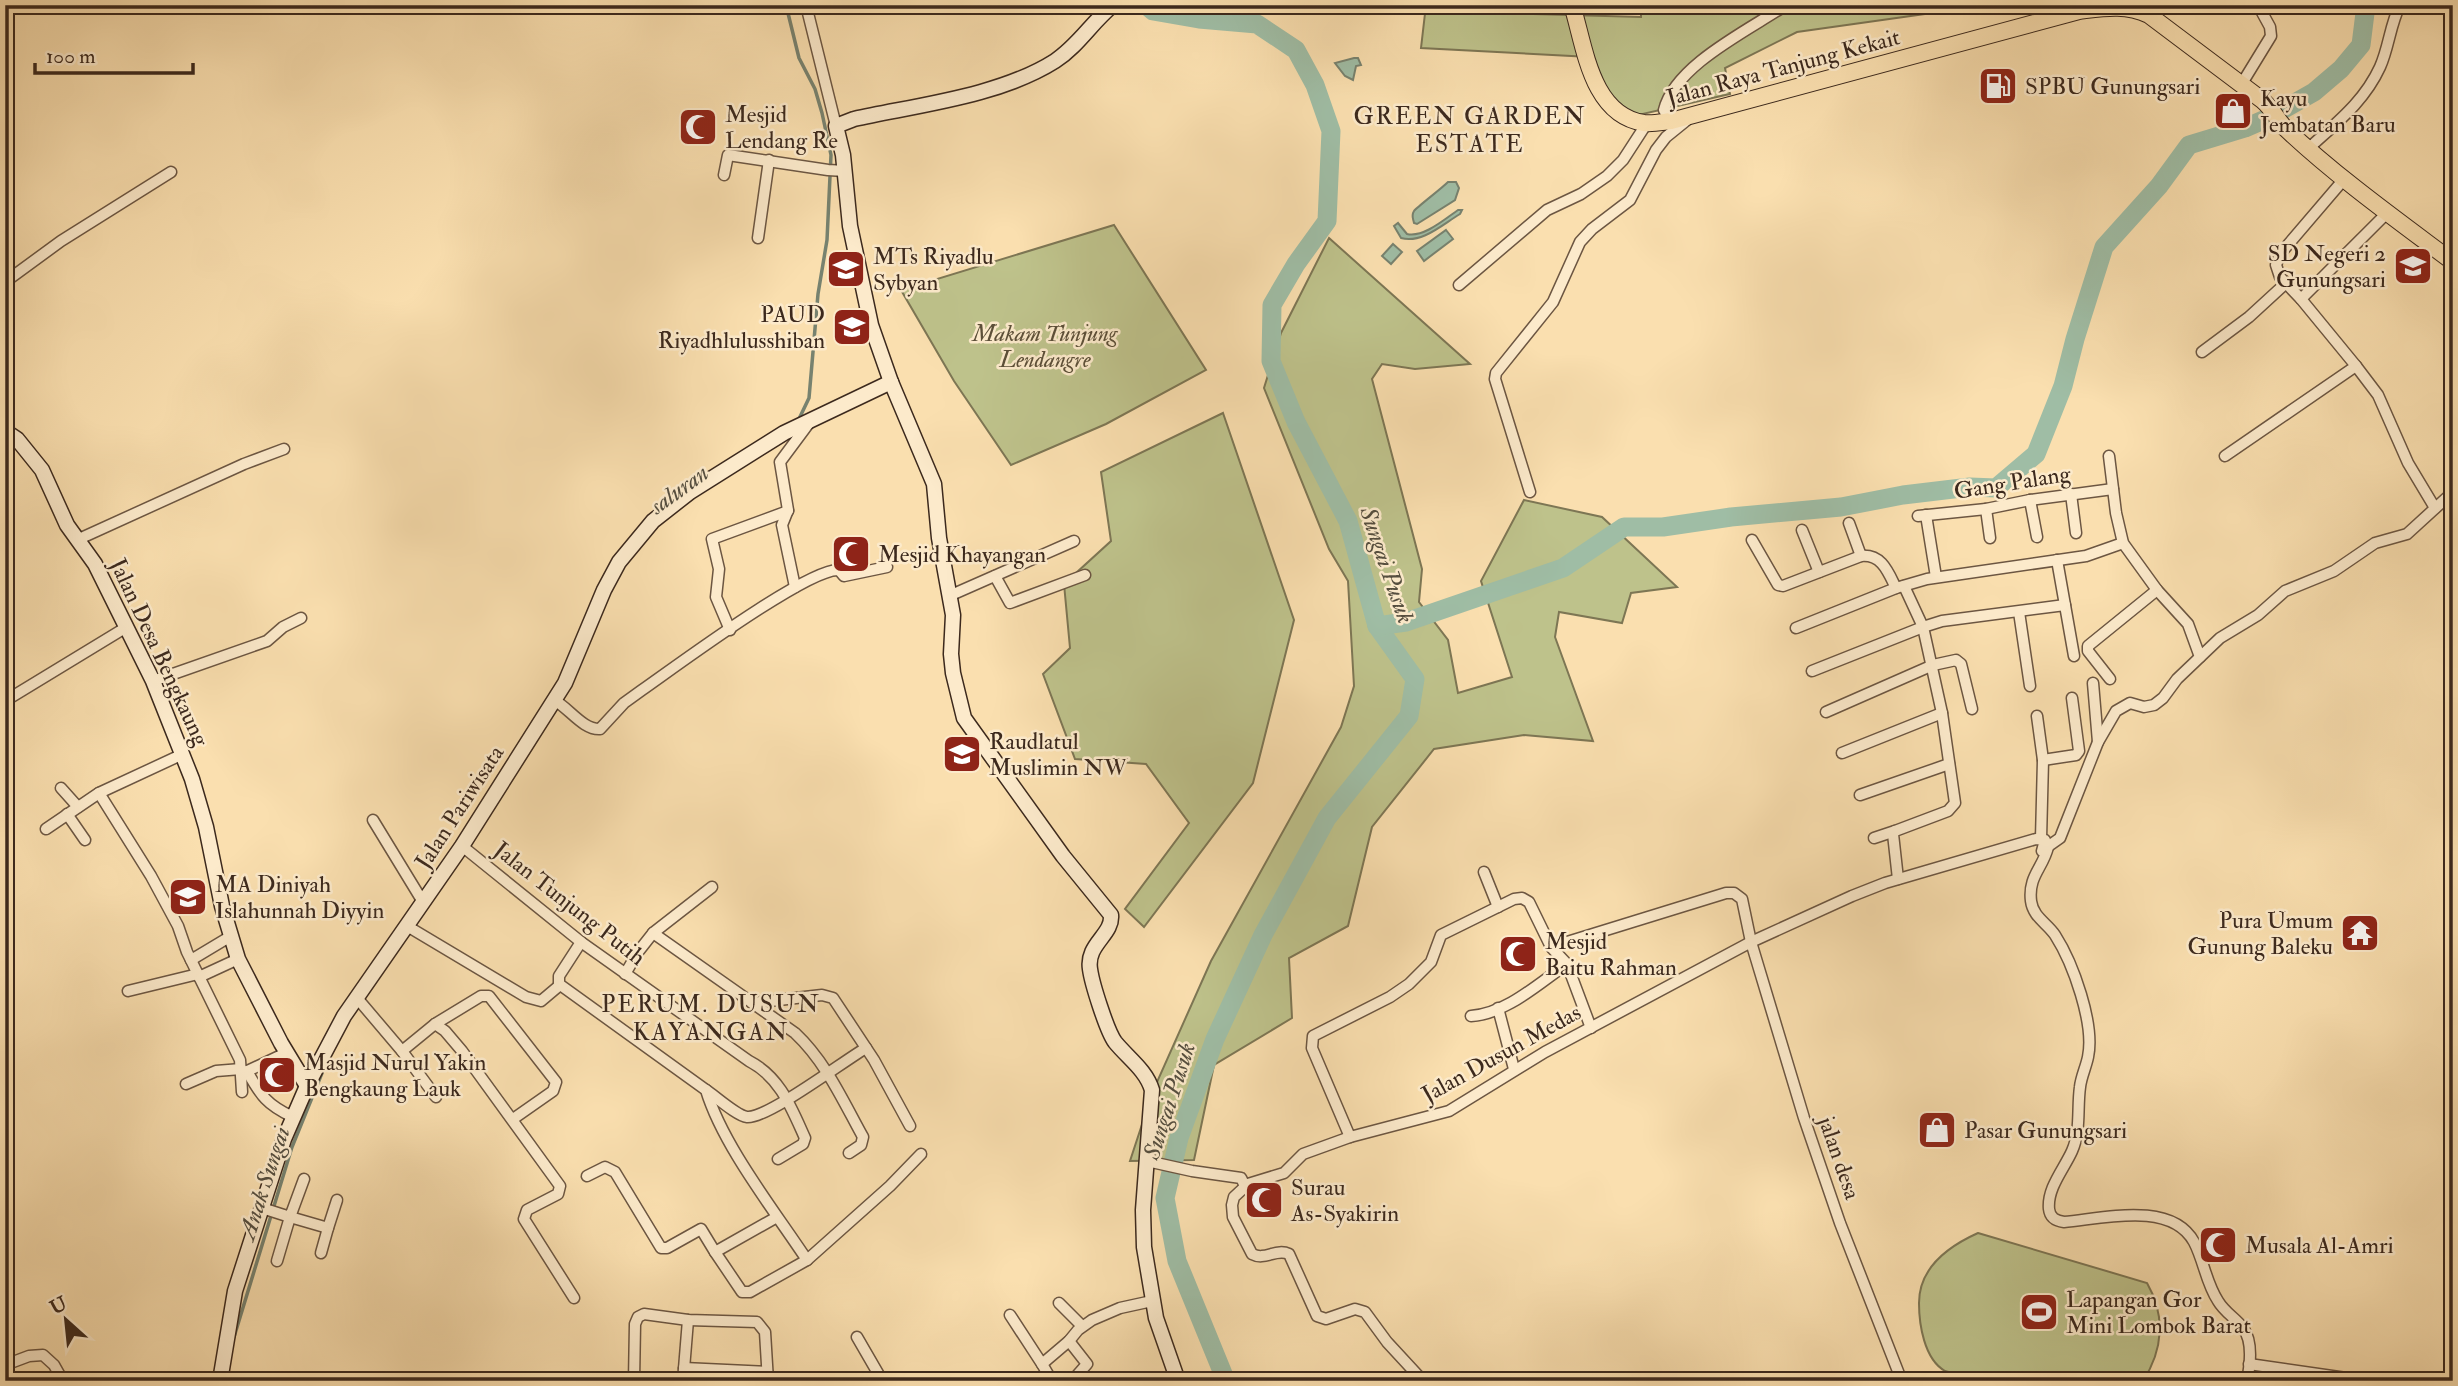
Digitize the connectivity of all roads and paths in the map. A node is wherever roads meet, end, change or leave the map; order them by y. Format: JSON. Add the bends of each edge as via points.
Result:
{"nodes":[{"id":1,"x":806,"y":5,"type":"edge"},
{"id":2,"x":1114,"y":5,"type":"edge"},
{"id":3,"x":1572,"y":5,"type":"edge"},
{"id":4,"x":1786,"y":5,"type":"edge"},
{"id":5,"x":2258,"y":5,"type":"edge"},
{"id":6,"x":2400,"y":5,"type":"edge"},
{"id":7,"x":2241,"y":85,"type":"junction"},
{"id":8,"x":1695,"y":114,"type":"junction"},
{"id":9,"x":1671,"y":121,"type":"junction"},
{"id":10,"x":1647,"y":124,"type":"junction"},
{"id":11,"x":836,"y":126,"type":"junction"},
{"id":12,"x":2309,"y":148,"type":"junction"},
{"id":13,"x":769,"y":160,"type":"junction"},
{"id":14,"x":843,"y":170,"type":"junction"},
{"id":15,"x":171,"y":172,"type":"dead end"},
{"id":16,"x":724,"y":175,"type":"dead end"},
{"id":17,"x":2345,"y":178,"type":"junction"},
{"id":18,"x":2388,"y":212,"type":"junction"},
{"id":19,"x":758,"y":238,"type":"dead end"},
{"id":20,"x":2453,"y":262,"type":"edge"},
{"id":21,"x":5,"y":282,"type":"edge"},
{"id":22,"x":2285,"y":284,"type":"junction"},
{"id":23,"x":1459,"y":285,"type":"dead end"},
{"id":24,"x":2301,"y":299,"type":"junction"},
{"id":25,"x":2202,"y":352,"type":"dead end"},
{"id":26,"x":2356,"y":366,"type":"junction"},
{"id":27,"x":891,"y":382,"type":"junction"},
{"id":28,"x":813,"y":418,"type":"junction"},
{"id":29,"x":5,"y":431,"type":"edge"},
{"id":30,"x":284,"y":449,"type":"dead end"},
{"id":31,"x":2109,"y":456,"type":"dead end"},
{"id":32,"x":2225,"y":456,"type":"dead end"},
{"id":33,"x":2113,"y":489,"type":"junction"},
{"id":34,"x":1530,"y":492,"type":"dead end"},
{"id":35,"x":2453,"y":492,"type":"edge"},
{"id":36,"x":2071,"y":494,"type":"junction"},
{"id":37,"x":2030,"y":500,"type":"junction"},
{"id":38,"x":2435,"y":508,"type":"junction"},
{"id":39,"x":1986,"y":509,"type":"junction"},
{"id":40,"x":788,"y":511,"type":"junction"},
{"id":41,"x":1849,"y":523,"type":"dead end"},
{"id":42,"x":1802,"y":530,"type":"dead end"},
{"id":43,"x":2076,"y":533,"type":"dead end"},
{"id":44,"x":2037,"y":537,"type":"dead end"},
{"id":45,"x":1990,"y":538,"type":"dead end"},
{"id":46,"x":79,"y":539,"type":"junction"},
{"id":47,"x":1752,"y":540,"type":"dead end"},
{"id":48,"x":1074,"y":541,"type":"dead end"},
{"id":49,"x":2123,"y":543,"type":"junction"},
{"id":50,"x":1861,"y":556,"type":"junction"},
{"id":51,"x":2057,"y":560,"type":"junction"},
{"id":52,"x":887,"y":567,"type":"dead end"},
{"id":53,"x":1819,"y":572,"type":"junction"},
{"id":54,"x":1085,"y":575,"type":"dead end"},
{"id":55,"x":995,"y":576,"type":"junction"},
{"id":56,"x":1936,"y":577,"type":"junction"},
{"id":57,"x":795,"y":587,"type":"junction"},
{"id":58,"x":1900,"y":587,"type":"junction"},
{"id":59,"x":2157,"y":590,"type":"junction"},
{"id":60,"x":948,"y":596,"type":"junction"},
{"id":61,"x":2065,"y":605,"type":"junction"},
{"id":62,"x":2019,"y":612,"type":"junction"},
{"id":63,"x":301,"y":618,"type":"dead end"},
{"id":64,"x":1923,"y":627,"type":"junction"},
{"id":65,"x":125,"y":628,"type":"junction"},
{"id":66,"x":1797,"y":628,"type":"dead end"},
{"id":67,"x":730,"y":629,"type":"junction"},
{"id":68,"x":2074,"y":656,"type":"dead end"},
{"id":69,"x":2200,"y":657,"type":"junction"},
{"id":70,"x":1933,"y":665,"type":"junction"},
{"id":71,"x":1812,"y":671,"type":"dead end"},
{"id":72,"x":2110,"y":680,"type":"dead end"},
{"id":73,"x":153,"y":681,"type":"junction"},
{"id":74,"x":2093,"y":683,"type":"dead end"},
{"id":75,"x":2030,"y":686,"type":"dead end"},
{"id":76,"x":2072,"y":698,"type":"dead end"},
{"id":77,"x":5,"y":701,"type":"edge"},
{"id":78,"x":558,"y":702,"type":"junction"},
{"id":79,"x":1972,"y":709,"type":"dead end"},
{"id":80,"x":1826,"y":712,"type":"dead end"},
{"id":81,"x":1942,"y":713,"type":"junction"},
{"id":82,"x":2038,"y":716,"type":"dead end"},
{"id":83,"x":2098,"y":742,"type":"junction"},
{"id":84,"x":1842,"y":753,"type":"dead end"},
{"id":85,"x":183,"y":754,"type":"junction"},
{"id":86,"x":2043,"y":760,"type":"junction"},
{"id":87,"x":1949,"y":764,"type":"junction"},
{"id":88,"x":61,"y":788,"type":"dead end"},
{"id":89,"x":99,"y":793,"type":"junction"},
{"id":90,"x":1860,"y":795,"type":"dead end"},
{"id":91,"x":78,"y":807,"type":"junction"},
{"id":92,"x":67,"y":814,"type":"junction"},
{"id":93,"x":373,"y":820,"type":"dead end"},
{"id":94,"x":46,"y":829,"type":"dead end"},
{"id":95,"x":1895,"y":831,"type":"junction"},
{"id":96,"x":1874,"y":838,"type":"dead end"},
{"id":97,"x":2040,"y":839,"type":"junction"},
{"id":98,"x":85,"y":840,"type":"dead end"},
{"id":99,"x":465,"y":849,"type":"junction"},
{"id":100,"x":2043,"y":854,"type":"junction"},
{"id":101,"x":1483,"y":872,"type":"dead end"},
{"id":102,"x":1898,"y":879,"type":"junction"},
{"id":103,"x":712,"y":887,"type":"dead end"},
{"id":104,"x":424,"y":902,"type":"junction"},
{"id":105,"x":1498,"y":907,"type":"junction"},
{"id":106,"x":410,"y":929,"type":"junction"},
{"id":107,"x":653,"y":933,"type":"junction"},
{"id":108,"x":231,"y":936,"type":"junction"},
{"id":109,"x":581,"y":942,"type":"junction"},
{"id":110,"x":1751,"y":942,"type":"junction"},
{"id":111,"x":1551,"y":947,"type":"junction"},
{"id":112,"x":238,"y":959,"type":"junction"},
{"id":113,"x":191,"y":960,"type":"junction"},
{"id":114,"x":1567,"y":964,"type":"junction"},
{"id":115,"x":625,"y":974,"type":"junction"},
{"id":116,"x":199,"y":976,"type":"junction"},
{"id":117,"x":560,"y":985,"type":"junction"},
{"id":118,"x":128,"y":991,"type":"dead end"},
{"id":119,"x":359,"y":1001,"type":"junction"},
{"id":120,"x":752,"y":1003,"type":"junction"},
{"id":121,"x":1499,"y":1008,"type":"junction"},
{"id":122,"x":1471,"y":1016,"type":"dead end"},
{"id":123,"x":435,"y":1024,"type":"junction"},
{"id":124,"x":1591,"y":1028,"type":"junction"},
{"id":125,"x":866,"y":1048,"type":"junction"},
{"id":126,"x":402,"y":1051,"type":"junction"},
{"id":127,"x":286,"y":1053,"type":"junction"},
{"id":128,"x":1514,"y":1069,"type":"junction"},
{"id":129,"x":243,"y":1072,"type":"junction"},
{"id":130,"x":827,"y":1072,"type":"junction"},
{"id":131,"x":301,"y":1078,"type":"junction"},
{"id":132,"x":186,"y":1084,"type":"dead end"},
{"id":133,"x":706,"y":1090,"type":"junction"},
{"id":134,"x":242,"y":1092,"type":"dead end"},
{"id":135,"x":436,"y":1097,"type":"dead end"},
{"id":136,"x":788,"y":1100,"type":"junction"},
{"id":137,"x":293,"y":1117,"type":"junction"},
{"id":138,"x":513,"y":1119,"type":"junction"},
{"id":139,"x":910,"y":1126,"type":"dead end"},
{"id":140,"x":1350,"y":1137,"type":"junction"},
{"id":141,"x":849,"y":1153,"type":"dead end"},
{"id":142,"x":921,"y":1154,"type":"dead end"},
{"id":143,"x":778,"y":1159,"type":"dead end"},
{"id":144,"x":1151,"y":1161,"type":"junction"},
{"id":145,"x":587,"y":1176,"type":"dead end"},
{"id":146,"x":304,"y":1179,"type":"dead end"},
{"id":147,"x":1245,"y":1186,"type":"junction"},
{"id":148,"x":337,"y":1200,"type":"dead end"},
{"id":149,"x":267,"y":1209,"type":"junction"},
{"id":150,"x":290,"y":1217,"type":"junction"},
{"id":151,"x":777,"y":1217,"type":"junction"},
{"id":152,"x":328,"y":1228,"type":"junction"},
{"id":153,"x":715,"y":1252,"type":"junction"},
{"id":154,"x":321,"y":1253,"type":"dead end"},
{"id":155,"x":807,"y":1260,"type":"junction"},
{"id":156,"x":277,"y":1261,"type":"dead end"},
{"id":157,"x":574,"y":1298,"type":"dead end"},
{"id":158,"x":1152,"y":1301,"type":"junction"},
{"id":159,"x":1059,"y":1303,"type":"dead end"},
{"id":160,"x":1010,"y":1315,"type":"dead end"},
{"id":161,"x":688,"y":1320,"type":"junction"},
{"id":162,"x":1082,"y":1326,"type":"junction"},
{"id":163,"x":857,"y":1338,"type":"dead end"},
{"id":164,"x":1069,"y":1341,"type":"junction"},
{"id":165,"x":1042,"y":1364,"type":"junction"},
{"id":166,"x":2249,"y":1364,"type":"junction"},
{"id":167,"x":5,"y":1365,"type":"edge"},
{"id":168,"x":684,"y":1368,"type":"junction"},
{"id":169,"x":767,"y":1376,"type":"edge"},
{"id":170,"x":63,"y":1381,"type":"edge"},
{"id":171,"x":220,"y":1381,"type":"edge"},
{"id":172,"x":634,"y":1381,"type":"edge"},
{"id":173,"x":683,"y":1381,"type":"edge"},
{"id":174,"x":880,"y":1381,"type":"edge"},
{"id":175,"x":1052,"y":1381,"type":"edge"},
{"id":176,"x":1072,"y":1381,"type":"edge"},
{"id":177,"x":1178,"y":1381,"type":"edge"},
{"id":178,"x":1423,"y":1381,"type":"edge"},
{"id":179,"x":1904,"y":1381,"type":"edge"},
{"id":180,"x":2247,"y":1381,"type":"edge"},
{"id":181,"x":2367,"y":1381,"type":"edge"}],
"edges":[{"from":1,"to":11,"type":"street"},
{"from":2,"to":11,"type":"street","via":[[1061,57],[1011,81]]},
{"from":3,"to":10,"type":"main road","name":"Jalan Raya Tanjung Kekait","via":[[1602,96],[1615,111]]},
{"from":4,"to":9,"type":"street","via":[[1702,60],[1683,79],[1664,110]]},
{"from":5,"to":7,"type":"street","via":[[2271,36]]},
{"from":6,"to":12,"type":"street","via":[[2380,67],[2364,96]]},
{"from":7,"to":8,"type":"main road","name":"Jalan Raya Tanjung Kekait","via":[[2149,15],[2114,7],[2019,27]]},
{"from":7,"to":12,"type":"main road","name":"Jalan Raya Tanjung Kekait","via":[[2273,109],[2283,127]]},
{"from":8,"to":9,"type":"main road","name":"Jalan Raya Tanjung Kekait"},
{"from":8,"to":34,"type":"street","via":[[1661,144],[1630,200],[1580,242],[1553,302],[1496,373]]},
{"from":9,"to":10,"type":"main road","name":"Jalan Raya Tanjung Kekait"},
{"from":10,"to":23,"type":"street","via":[[1607,176],[1552,207]]},
{"from":11,"to":14,"type":"street"},
{"from":12,"to":17,"type":"main road"},
{"from":13,"to":14,"type":"street"},
{"from":13,"to":16,"type":"street","via":[[728,155]]},
{"from":13,"to":19,"type":"street"},
{"from":14,"to":27,"type":"street","via":[[871,325]]},
{"from":15,"to":21,"type":"street"},
{"from":17,"to":18,"type":"main road"},
{"from":17,"to":22,"type":"street","via":[[2278,257],[2277,271]]},
{"from":18,"to":20,"type":"main road"},
{"from":18,"to":24,"type":"street"},
{"from":22,"to":24,"type":"street"},
{"from":22,"to":25,"type":"street"},
{"from":24,"to":26,"type":"street"},
{"from":26,"to":32,"type":"street"},
{"from":26,"to":38,"type":"street","via":[[2378,395],[2408,463]]},
{"from":27,"to":28,"type":"street","name":"Jalan Pariwisata"},
{"from":27,"to":60,"type":"street","via":[[934,484]]},
{"from":28,"to":40,"type":"street","via":[[780,460]]},
{"from":28,"to":78,"type":"street","name":"Jalan Pariwisata","via":[[683,496],[643,531],[611,576]]},
{"from":29,"to":46,"type":"street","name":"Jalan Desa Bengkaung","via":[[42,470],[67,525]]},
{"from":30,"to":46,"type":"street"},
{"from":31,"to":33,"type":"street"},
{"from":33,"to":36,"type":"street","name":"Gang Palang"},
{"from":33,"to":49,"type":"street"},
{"from":35,"to":38,"type":"street"},
{"from":36,"to":37,"type":"street","name":"Gang Palang"},
{"from":36,"to":43,"type":"street"},
{"from":37,"to":39,"type":"street","name":"Gang Palang"},
{"from":37,"to":44,"type":"street"},
{"from":38,"to":69,"type":"street","via":[[2407,534],[2375,543],[2334,571],[2285,591]]},
{"from":39,"to":45,"type":"street"},
{"from":39,"to":56,"type":"street","name":"Gang Palang","via":[[1922,515]]},
{"from":40,"to":57,"type":"street","via":[[782,525]]},
{"from":40,"to":67,"type":"street","via":[[712,539],[719,569],[716,597]]},
{"from":41,"to":50,"type":"street"},
{"from":42,"to":53,"type":"street"},
{"from":46,"to":65,"type":"street","name":"Jalan Desa Bengkaung"},
{"from":47,"to":53,"type":"street","via":[[1778,585]]},
{"from":48,"to":55,"type":"street"},
{"from":49,"to":51,"type":"street"},
{"from":49,"to":59,"type":"street"},
{"from":50,"to":53,"type":"street"},
{"from":50,"to":58,"type":"street","via":[[1872,555],[1881,562]]},
{"from":51,"to":56,"type":"street"},
{"from":51,"to":61,"type":"street"},
{"from":52,"to":57,"type":"street","via":[[844,576],[839,570],[830,570]]},
{"from":54,"to":55,"type":"street","via":[[1010,603]]},
{"from":55,"to":60,"type":"street"},
{"from":56,"to":58,"type":"street"},
{"from":57,"to":67,"type":"street"},
{"from":58,"to":64,"type":"street"},
{"from":58,"to":66,"type":"street"},
{"from":59,"to":69,"type":"street","via":[[2188,624]]},
{"from":59,"to":72,"type":"street","via":[[2088,646]]},
{"from":60,"to":144,"type":"street","via":[[953,615],[953,673],[964,718],[1111,915],[1110,925],[1093,949],[1090,971],[1112,1037],[1150,1084]]},
{"from":61,"to":62,"type":"street"},
{"from":61,"to":68,"type":"street"},
{"from":62,"to":64,"type":"street"},
{"from":62,"to":75,"type":"street"},
{"from":63,"to":73,"type":"street","via":[[267,640]]},
{"from":64,"to":70,"type":"street"},
{"from":64,"to":71,"type":"street"},
{"from":65,"to":73,"type":"street","name":"Jalan Desa Bengkaung"},
{"from":65,"to":77,"type":"street"},
{"from":67,"to":78,"type":"street","via":[[624,703],[600,729],[590,729]]},
{"from":69,"to":83,"type":"street","via":[[2154,705],[2130,703],[2119,708]]},
{"from":70,"to":79,"type":"street","via":[[1960,662]]},
{"from":70,"to":80,"type":"street"},
{"from":70,"to":81,"type":"street"},
{"from":73,"to":85,"type":"street","name":"Jalan Desa Bengkaung"},
{"from":74,"to":83,"type":"street"},
{"from":76,"to":86,"type":"street","via":[[2079,751]]},
{"from":78,"to":99,"type":"street","name":"Jalan Pariwisata"},
{"from":81,"to":84,"type":"street"},
{"from":81,"to":87,"type":"street"},
{"from":82,"to":86,"type":"street"},
{"from":83,"to":100,"type":"street","via":[[2060,838]]},
{"from":85,"to":89,"type":"street"},
{"from":85,"to":108,"type":"street","name":"Jalan Desa Bengkaung","via":[[206,827]]},
{"from":86,"to":97,"type":"street"},
{"from":87,"to":90,"type":"street"},
{"from":87,"to":95,"type":"street","via":[[1953,808]]},
{"from":88,"to":91,"type":"street"},
{"from":89,"to":91,"type":"street"},
{"from":89,"to":113,"type":"street","via":[[161,894]]},
{"from":91,"to":92,"type":"street"},
{"from":92,"to":94,"type":"street"},
{"from":92,"to":98,"type":"street"},
{"from":93,"to":104,"type":"street"},
{"from":95,"to":96,"type":"street"},
{"from":95,"to":102,"type":"street"},
{"from":97,"to":100,"type":"street","via":[[2045,840]]},
{"from":97,"to":102,"type":"street","name":"Jalan Dusun Medas"},
{"from":99,"to":104,"type":"street","name":"Jalan Pariwisata"},
{"from":99,"to":109,"type":"street","name":"Jalan Tunjung Putih"},
{"from":100,"to":166,"type":"street","via":[[2031,886],[2032,907],[2061,945],[2079,992],[2090,1041],[2074,1146],[2056,1179],[2051,1214],[2064,1223],[2152,1216],[2185,1230],[2213,1295],[2246,1332]]},
{"from":101,"to":105,"type":"street"},
{"from":102,"to":110,"type":"street","name":"Jalan Dusun Medas"},
{"from":103,"to":107,"type":"street"},
{"from":104,"to":106,"type":"street","name":"Jalan Pariwisata"},
{"from":105,"to":111,"type":"street","via":[[1516,898],[1528,901]]},
{"from":105,"to":140,"type":"street","via":[[1442,934],[1430,962],[1400,991],[1313,1036],[1311,1046]]},
{"from":106,"to":117,"type":"street","via":[[536,1001]]},
{"from":106,"to":119,"type":"street","name":"Jalan Pariwisata"},
{"from":107,"to":115,"type":"street"},
{"from":107,"to":120,"type":"street"},
{"from":108,"to":112,"type":"street","name":"Jalan Desa Bengkaung"},
{"from":108,"to":113,"type":"street"},
{"from":109,"to":115,"type":"street","name":"Jalan Tunjung Putih"},
{"from":109,"to":117,"type":"street","via":[[557,980]]},
{"from":110,"to":111,"type":"street","name":"jalan desa","via":[[1743,901],[1728,893]]},
{"from":110,"to":124,"type":"street","name":"Jalan Dusun Medas"},
{"from":110,"to":179,"type":"street","name":"jalan desa","via":[[1840,1223]]},
{"from":111,"to":114,"type":"street"},
{"from":112,"to":116,"type":"street"},
{"from":112,"to":127,"type":"street","name":"Jalan Desa Bengkaung"},
{"from":113,"to":116,"type":"street"},
{"from":114,"to":121,"type":"street"},
{"from":114,"to":124,"type":"street"},
{"from":115,"to":136,"type":"street","name":"Jalan Tunjung Putih","via":[[768,1072]]},
{"from":116,"to":118,"type":"street"},
{"from":116,"to":129,"type":"street"},
{"from":117,"to":133,"type":"street"},
{"from":119,"to":126,"type":"street"},
{"from":119,"to":131,"type":"street","name":"Jalan Pariwisata"},
{"from":120,"to":125,"type":"street","via":[[831,997]]},
{"from":120,"to":130,"type":"street","via":[[806,1044]]},
{"from":121,"to":122,"type":"street"},
{"from":121,"to":128,"type":"street"},
{"from":123,"to":126,"type":"street"},
{"from":123,"to":138,"type":"street","via":[[452,1038]]},
{"from":123,"to":138,"type":"street","via":[[481,996],[491,998],[556,1082],[553,1091]]},
{"from":124,"to":128,"type":"street","name":"Jalan Dusun Medas"},
{"from":125,"to":130,"type":"street"},
{"from":125,"to":139,"type":"street"},
{"from":126,"to":135,"type":"street"},
{"from":127,"to":129,"type":"street"},
{"from":127,"to":131,"type":"street","name":"Jalan Desa Bengkaung"},
{"from":128,"to":140,"type":"street","name":"Jalan Dusun Medas","via":[[1449,1111]]},
{"from":129,"to":132,"type":"street","via":[[216,1071]]},
{"from":129,"to":134,"type":"street"},
{"from":129,"to":137,"type":"street","via":[[265,1101]]},
{"from":130,"to":136,"type":"street"},
{"from":130,"to":141,"type":"street","via":[[863,1137],[861,1145]]},
{"from":131,"to":137,"type":"street","name":"Jalan Pariwisata"},
{"from":133,"to":136,"type":"street","via":[[747,1117]]},
{"from":133,"to":151,"type":"street","via":[[718,1120]]},
{"from":136,"to":143,"type":"street","name":"Jalan Tunjung Putih","via":[[805,1140]]},
{"from":137,"to":149,"type":"street","name":"Jalan Pariwisata"},
{"from":138,"to":157,"type":"street","via":[[560,1186],[558,1194],[527,1210],[524,1219]]},
{"from":140,"to":147,"type":"street","name":"Jalan Dusun Medas","via":[[1303,1154],[1280,1175]]},
{"from":142,"to":155,"type":"street"},
{"from":144,"to":147,"type":"street","via":[[1241,1178]]},
{"from":144,"to":158,"type":"street","via":[[1143,1228]]},
{"from":145,"to":153,"type":"street","via":[[606,1167],[615,1172],[661,1248],[701,1229]]},
{"from":146,"to":150,"type":"street"},
{"from":147,"to":178,"type":"street","via":[[1234,1197],[1231,1209],[1251,1252],[1260,1257],[1283,1251],[1289,1254],[1317,1316],[1326,1319],[1353,1310],[1365,1312]]},
{"from":148,"to":152,"type":"street"},
{"from":149,"to":150,"type":"street"},
{"from":149,"to":171,"type":"street","name":"Jalan Pariwisata","via":[[235,1291]]},
{"from":150,"to":152,"type":"street"},
{"from":150,"to":156,"type":"street"},
{"from":151,"to":153,"type":"street"},
{"from":151,"to":155,"type":"street"},
{"from":152,"to":154,"type":"street"},
{"from":153,"to":155,"type":"street","via":[[744,1293]]},
{"from":158,"to":162,"type":"street","via":[[1104,1313]]},
{"from":158,"to":177,"type":"street"},
{"from":159,"to":162,"type":"street"},
{"from":160,"to":165,"type":"street"},
{"from":161,"to":168,"type":"street"},
{"from":161,"to":169,"type":"street","via":[[759,1323],[765,1332]]},
{"from":161,"to":172,"type":"street","via":[[638,1317]]},
{"from":162,"to":164,"type":"street"},
{"from":163,"to":174,"type":"street"},
{"from":164,"to":165,"type":"street"},
{"from":164,"to":176,"type":"street","via":[[1087,1363]]},
{"from":165,"to":175,"type":"street"},
{"from":166,"to":180,"type":"street"},
{"from":166,"to":181,"type":"street"},
{"from":167,"to":170,"type":"street","via":[[43,1355]]},
{"from":168,"to":169,"type":"street"},
{"from":168,"to":173,"type":"street"}]}
